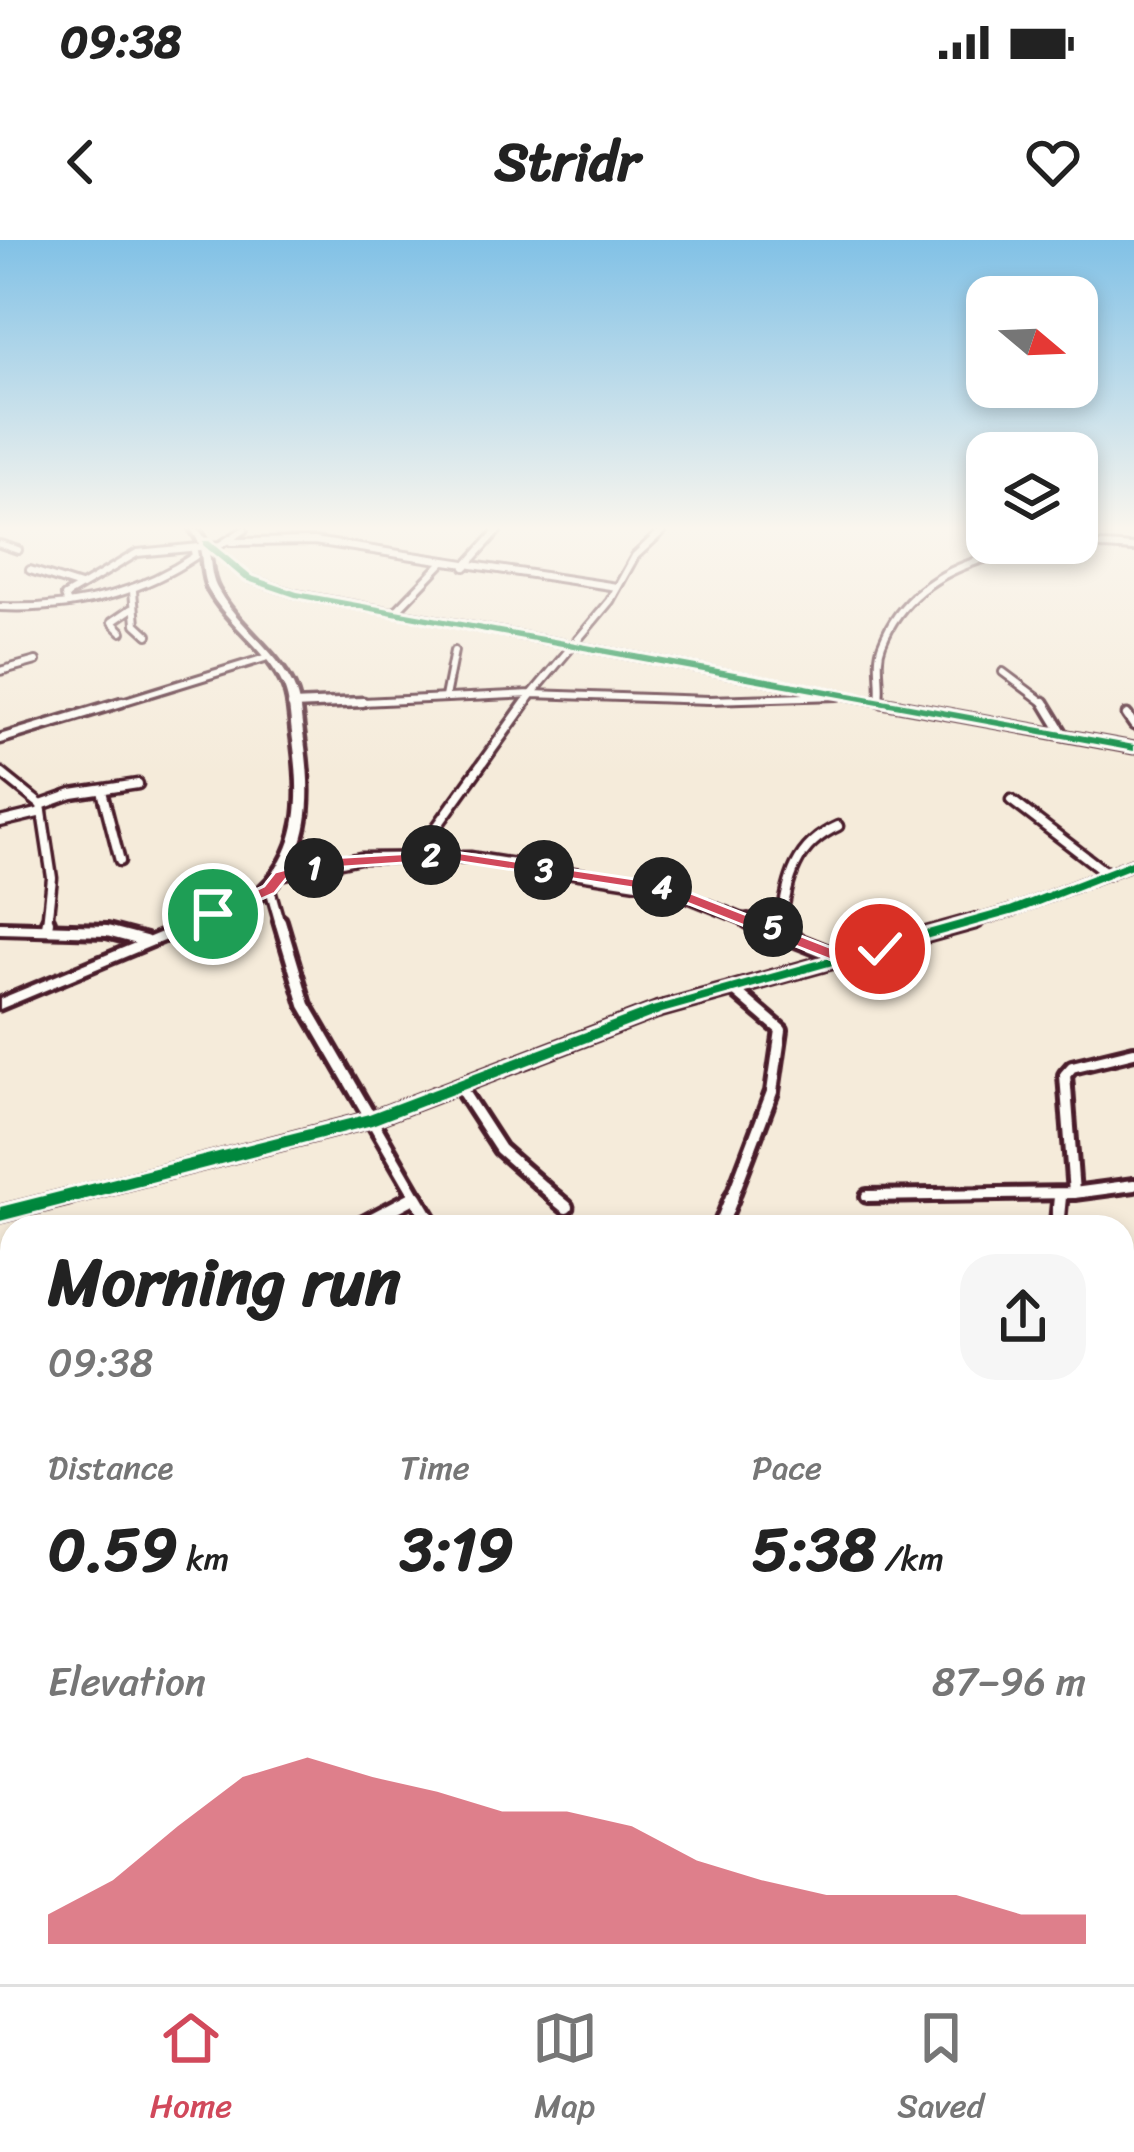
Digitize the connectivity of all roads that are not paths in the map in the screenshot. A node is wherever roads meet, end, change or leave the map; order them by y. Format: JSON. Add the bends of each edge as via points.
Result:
{"nodes":[{"id":1,"x":128,"y":611,"type":"edge"},
{"id":2,"x":132,"y":611,"type":"edge"},
{"id":3,"x":229,"y":611,"type":"edge"},
{"id":4,"x":391,"y":611,"type":"edge"},
{"id":5,"x":599,"y":611,"type":"edge"},
{"id":6,"x":901,"y":611,"type":"edge"},
{"id":7,"x":394,"y":612,"type":"joint"},
{"id":8,"x":122,"y":632,"type":"dead end"},
{"id":9,"x":148,"y":635,"type":"dead end"},
{"id":10,"x":574,"y":645,"type":"junction"},
{"id":11,"x":454,"y":651,"type":"dead end"},
{"id":12,"x":266,"y":658,"type":"junction"},
{"id":13,"x":36,"y":661,"type":"dead end"},
{"id":14,"x":0,"y":671,"type":"edge"},
{"id":15,"x":1003,"y":672,"type":"dead end"},
{"id":16,"x":532,"y":694,"type":"junction"},
{"id":17,"x":848,"y":694,"type":"junction"},
{"id":18,"x":445,"y":697,"type":"junction"},
{"id":19,"x":879,"y":700,"type":"junction"},
{"id":20,"x":292,"y":705,"type":"junction"},
{"id":21,"x":1127,"y":715,"type":"dead end"},
{"id":22,"x":1134,"y":725,"type":"edge"},
{"id":23,"x":1064,"y":735,"type":"junction"},
{"id":24,"x":0,"y":739,"type":"edge"},
{"id":25,"x":1134,"y":748,"type":"edge"},
{"id":26,"x":0,"y":772,"type":"edge"},
{"id":27,"x":138,"y":784,"type":"dead end"},
{"id":28,"x":102,"y":791,"type":"junction"},
{"id":29,"x":1011,"y":800,"type":"dead end"},
{"id":30,"x":42,"y":809,"type":"junction"},
{"id":31,"x":0,"y":822,"type":"edge"},
{"id":32,"x":838,"y":826,"type":"dead end"},
{"id":33,"x":415,"y":854,"type":"junction"},
{"id":34,"x":120,"y":861,"type":"dead end"},
{"id":35,"x":1134,"y":863,"type":"edge"},
{"id":36,"x":1108,"y":874,"type":"junction"},
{"id":37,"x":281,"y":875,"type":"junction"},
{"id":38,"x":270,"y":890,"type":"junction"},
{"id":39,"x":47,"y":926,"type":"junction"},
{"id":40,"x":0,"y":928,"type":"edge"},
{"id":41,"x":780,"y":930,"type":"junction"},
{"id":42,"x":145,"y":941,"type":"junction"},
{"id":43,"x":841,"y":958,"type":"junction"},
{"id":44,"x":734,"y":989,"type":"junction"},
{"id":45,"x":0,"y":1004,"type":"edge"},
{"id":46,"x":1134,"y":1052,"type":"edge"},
{"id":47,"x":459,"y":1086,"type":"junction"},
{"id":48,"x":372,"y":1119,"type":"junction"},
{"id":49,"x":1134,"y":1185,"type":"edge"},
{"id":50,"x":1060,"y":1193,"type":"junction"},
{"id":51,"x":1074,"y":1193,"type":"junction"},
{"id":52,"x":867,"y":1196,"type":"dead end"},
{"id":53,"x":414,"y":1197,"type":"junction"},
{"id":54,"x":566,"y":1207,"type":"dead end"},
{"id":55,"x":0,"y":1214,"type":"edge"},
{"id":56,"x":380,"y":1215,"type":"edge"},
{"id":57,"x":426,"y":1215,"type":"edge"},
{"id":58,"x":725,"y":1215,"type":"edge"},
{"id":59,"x":1058,"y":1215,"type":"edge"}],
"edges":[{"from":1,"to":8,"type":"street","via":[[112,622]]},
{"from":2,"to":9,"type":"street"},
{"from":3,"to":12,"type":"street"},
{"from":4,"to":7,"type":"street"},
{"from":5,"to":10,"type":"street"},
{"from":6,"to":19,"type":"street","via":[[880,653]]},
{"from":7,"to":10,"type":"street"},
{"from":10,"to":16,"type":"street"},
{"from":10,"to":17,"type":"street"},
{"from":11,"to":18,"type":"street"},
{"from":12,"to":20,"type":"street","via":[[291,688]]},
{"from":12,"to":24,"type":"street"},
{"from":13,"to":14,"type":"street"},
{"from":15,"to":23,"type":"street","via":[[1062,721]]},
{"from":16,"to":17,"type":"street"},
{"from":16,"to":18,"type":"street"},
{"from":16,"to":33,"type":"street"},
{"from":17,"to":19,"type":"street"},
{"from":18,"to":20,"type":"street"},
{"from":19,"to":23,"type":"street"},
{"from":20,"to":37,"type":"street","via":[[305,803]]},
{"from":21,"to":22,"type":"street"},
{"from":23,"to":25,"type":"street"},
{"from":26,"to":30,"type":"street"},
{"from":27,"to":28,"type":"street"},
{"from":28,"to":30,"type":"street"},
{"from":28,"to":34,"type":"street"},
{"from":29,"to":36,"type":"street"},
{"from":30,"to":31,"type":"street"},
{"from":30,"to":39,"type":"street","via":[[52,878]]},
{"from":32,"to":41,"type":"street","via":[[816,832],[793,863]]},
{"from":33,"to":37,"type":"street"},
{"from":33,"to":41,"type":"street","via":[[663,887]]},
{"from":35,"to":36,"type":"street"},
{"from":36,"to":43,"type":"street","via":[[1014,910]]},
{"from":37,"to":38,"type":"street"},
{"from":38,"to":42,"type":"street"},
{"from":38,"to":48,"type":"street","via":[[305,1005]]},
{"from":39,"to":40,"type":"street"},
{"from":39,"to":42,"type":"street"},
{"from":41,"to":43,"type":"street"},
{"from":42,"to":45,"type":"street"},
{"from":43,"to":44,"type":"street"},
{"from":44,"to":47,"type":"street"},
{"from":44,"to":58,"type":"street","via":[[781,1030],[772,1091]]},
{"from":46,"to":51,"type":"street","via":[[1065,1075]]},
{"from":47,"to":48,"type":"street"},
{"from":47,"to":54,"type":"street","via":[[500,1149]]},
{"from":48,"to":53,"type":"street"},
{"from":48,"to":55,"type":"street"},
{"from":49,"to":51,"type":"street"},
{"from":50,"to":51,"type":"street"},
{"from":50,"to":52,"type":"street"},
{"from":50,"to":59,"type":"street"},
{"from":53,"to":56,"type":"street"},
{"from":53,"to":57,"type":"street"}]}
